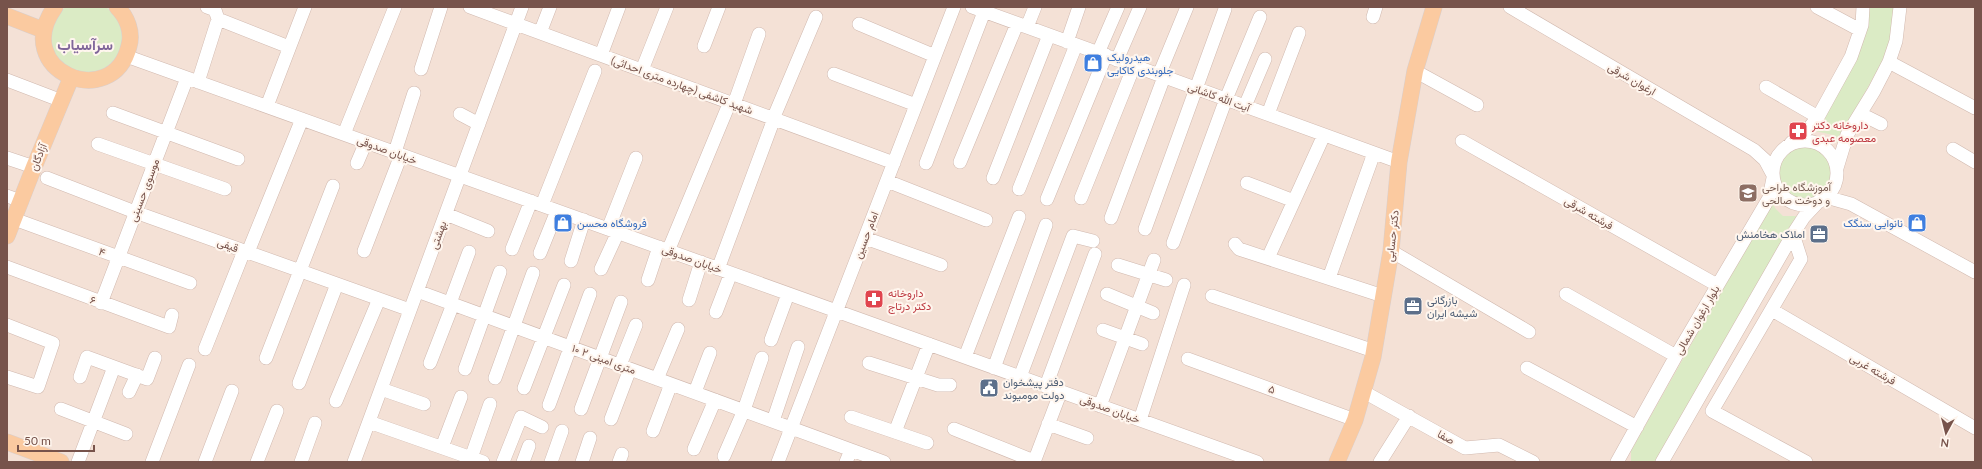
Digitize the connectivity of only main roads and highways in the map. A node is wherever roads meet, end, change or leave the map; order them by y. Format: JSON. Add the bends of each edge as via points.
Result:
{"nodes":[{"id":1,"x":55,"y":7,"type":"edge"},
{"id":2,"x":118,"y":7,"type":"edge"},
{"id":3,"x":1434,"y":7,"type":"edge"},
{"id":4,"x":7,"y":16,"type":"edge"},
{"id":5,"x":43,"y":30,"type":"junction"},
{"id":6,"x":71,"y":78,"type":"junction"},
{"id":7,"x":14,"y":198,"type":"edge"},
{"id":8,"x":7,"y":236,"type":"edge"},
{"id":9,"x":7,"y":442,"type":"edge"},
{"id":10,"x":34,"y":458,"type":"edge"},
{"id":11,"x":61,"y":462,"type":"edge"},
{"id":12,"x":1337,"y":462,"type":"edge"}],
"edges":[{"from":1,"to":5,"type":"main road","via":[[47,17]]},
{"from":2,"to":6,"type":"main road","via":[[127,21],[130,33],[130,45],[119,67],[97,80]]},
{"from":3,"to":12,"type":"main road","name":"دکتر حسابی","via":[[1415,71],[1399,162],[1391,251],[1374,351],[1355,420]]},
{"from":4,"to":5,"type":"main road"},
{"from":5,"to":6,"type":"main road","via":[[46,54],[56,68]]},
{"from":6,"to":7,"type":"main road","name":"آزادگان","via":[[34,167]]},
{"from":7,"to":8,"type":"main road","name":"آزادگان","via":[[14,218]]},
{"from":9,"to":10,"type":"main road"},
{"from":10,"to":11,"type":"main road"}]}
